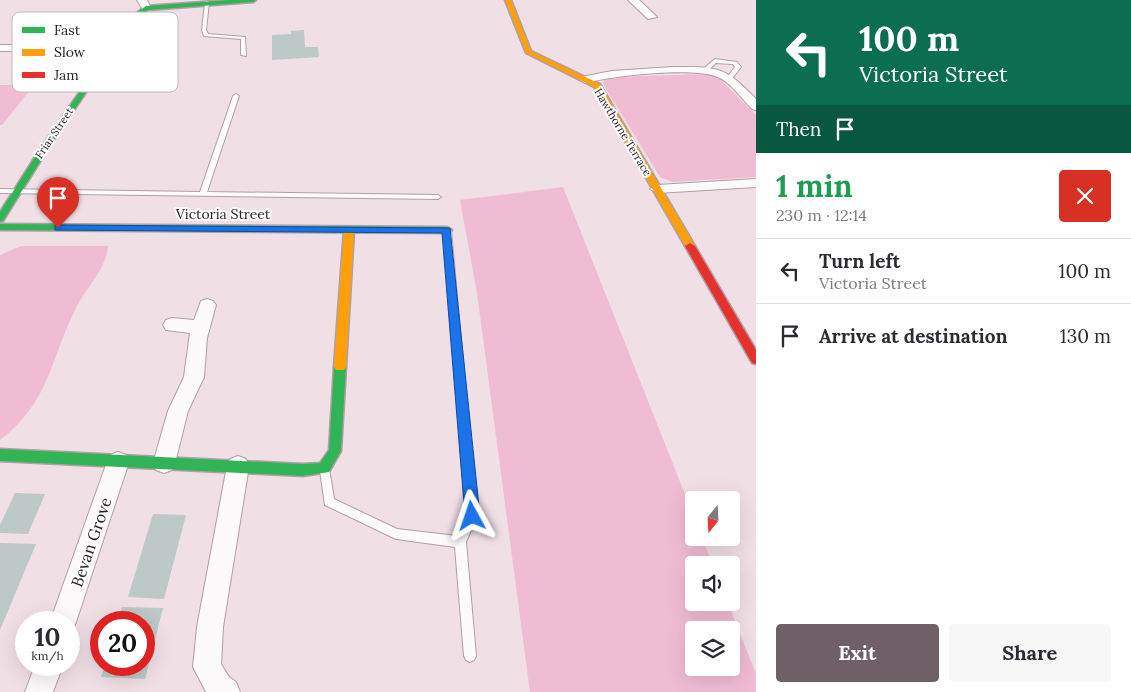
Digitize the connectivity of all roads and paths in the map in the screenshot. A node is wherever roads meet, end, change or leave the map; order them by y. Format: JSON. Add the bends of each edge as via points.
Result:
{"nodes":[{"id":1,"x":253,"y":0,"type":"edge"},
{"id":2,"x":508,"y":0,"type":"edge"},
{"id":3,"x":633,"y":0,"type":"edge"},
{"id":4,"x":207,"y":2,"type":"junction"},
{"id":5,"x":144,"y":4,"type":"edge"},
{"id":6,"x":652,"y":17,"type":"dead end"},
{"id":7,"x":244,"y":54,"type":"dead end"},
{"id":8,"x":704,"y":71,"type":"junction"},
{"id":9,"x":585,"y":79,"type":"junction"},
{"id":10,"x":728,"y":80,"type":"junction"},
{"id":11,"x":82,"y":92,"type":"edge"},
{"id":12,"x":236,"y":96,"type":"dead end"},
{"id":13,"x":756,"y":106,"type":"edge"},
{"id":14,"x":756,"y":183,"type":"edge"},
{"id":15,"x":657,"y":189,"type":"junction"},
{"id":16,"x":0,"y":191,"type":"edge"},
{"id":17,"x":16,"y":191,"type":"junction"},
{"id":18,"x":203,"y":194,"type":"junction"},
{"id":19,"x":438,"y":197,"type":"dead end"},
{"id":20,"x":0,"y":219,"type":"edge"},
{"id":21,"x":0,"y":227,"type":"edge"},
{"id":22,"x":349,"y":230,"type":"junction"},
{"id":23,"x":447,"y":230,"type":"joint"},
{"id":24,"x":207,"y":305,"type":"dead end"},
{"id":25,"x":172,"y":325,"type":"dead end"},
{"id":26,"x":201,"y":327,"type":"junction"},
{"id":27,"x":756,"y":360,"type":"edge"},
{"id":28,"x":0,"y":454,"type":"edge"},
{"id":29,"x":118,"y":462,"type":"junction"},
{"id":30,"x":164,"y":463,"type":"junction"},
{"id":31,"x":238,"y":466,"type":"junction"},
{"id":32,"x":324,"y":468,"type":"junction"},
{"id":33,"x":460,"y":542,"type":"junction"},
{"id":34,"x":67,"y":611,"type":"edge"},
{"id":35,"x":470,"y":656,"type":"dead end"},
{"id":36,"x":45,"y":676,"type":"edge"},
{"id":37,"x":39,"y":692,"type":"edge"},
{"id":38,"x":226,"y":692,"type":"edge"}],
"edges":[{"from":1,"to":4,"type":"street"},
{"from":2,"to":9,"type":"street","name":"Hawthorne Terrace","via":[[528,52]]},
{"from":3,"to":6,"type":"street"},
{"from":4,"to":5,"type":"street"},
{"from":4,"to":7,"type":"lane","via":[[206,35],[243,38]]},
{"from":8,"to":9,"type":"street","via":[[614,73]]},
{"from":8,"to":10,"type":"street"},
{"from":8,"to":10,"type":"lane","via":[[716,61],[735,63],[738,67]]},
{"from":9,"to":15,"type":"street","name":"Hawthorne Terrace","via":[[596,86]]},
{"from":10,"to":13,"type":"street"},
{"from":11,"to":17,"type":"street","name":"Friar Street"},
{"from":12,"to":18,"type":"lane"},
{"from":14,"to":15,"type":"street"},
{"from":15,"to":27,"type":"street","name":"Hawthorne Terrace"},
{"from":16,"to":17,"type":"lane"},
{"from":17,"to":18,"type":"lane"},
{"from":17,"to":20,"type":"street","name":"Friar Street"},
{"from":18,"to":19,"type":"lane"},
{"from":21,"to":22,"type":"street","name":"Victoria Street"},
{"from":22,"to":23,"type":"street","name":"Victoria Street"},
{"from":22,"to":32,"type":"street","via":[[335,451]]},
{"from":23,"to":33,"type":"lane","via":[[472,516]]},
{"from":24,"to":26,"type":"street"},
{"from":25,"to":26,"type":"street"},
{"from":26,"to":30,"type":"street","via":[[194,377],[178,411]]},
{"from":28,"to":29,"type":"street"},
{"from":29,"to":30,"type":"street"},
{"from":29,"to":34,"type":"street","name":"Bevan Grove"},
{"from":30,"to":31,"type":"street"},
{"from":31,"to":32,"type":"street"},
{"from":31,"to":38,"type":"street","via":[[210,627],[207,666],[219,687]]},
{"from":32,"to":33,"type":"lane","via":[[329,502],[396,534]]},
{"from":33,"to":35,"type":"lane"},
{"from":36,"to":37,"type":"street"}]}
